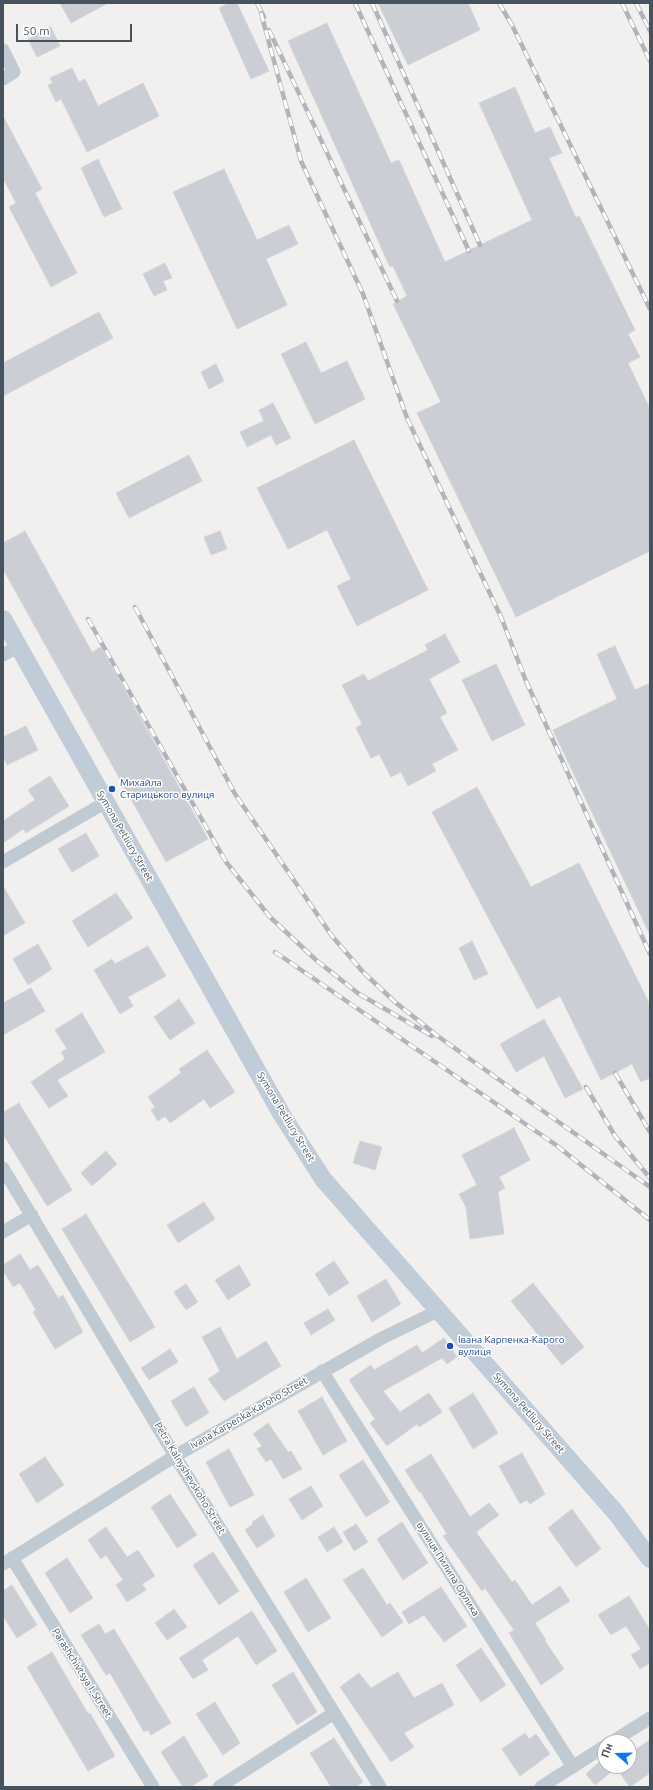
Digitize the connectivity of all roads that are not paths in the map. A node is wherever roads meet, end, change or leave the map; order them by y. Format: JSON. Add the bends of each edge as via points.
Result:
{"nodes":[{"id":1,"x":3,"y":50,"type":"edge"},
{"id":2,"x":9,"y":76,"type":"edge"},
{"id":3,"x":3,"y":619,"type":"edge"},
{"id":4,"x":10,"y":651,"type":"edge"},
{"id":5,"x":106,"y":802,"type":"junction"},
{"id":6,"x":3,"y":862,"type":"edge"},
{"id":7,"x":3,"y":1168,"type":"edge"},
{"id":8,"x":32,"y":1215,"type":"junction"},
{"id":9,"x":3,"y":1232,"type":"edge"},
{"id":10,"x":440,"y":1310,"type":"junction"},
{"id":11,"x":322,"y":1371,"type":"junction"},
{"id":12,"x":175,"y":1456,"type":"junction"},
{"id":13,"x":650,"y":1559,"type":"edge"},
{"id":14,"x":7,"y":1561,"type":"edge"},
{"id":15,"x":334,"y":1713,"type":"junction"},
{"id":16,"x":650,"y":1718,"type":"edge"},
{"id":17,"x":625,"y":1734,"type":"edge"},
{"id":18,"x":597,"y":1751,"type":"edge"},
{"id":19,"x":573,"y":1766,"type":"junction"},
{"id":20,"x":153,"y":1787,"type":"edge"},
{"id":21,"x":219,"y":1787,"type":"edge"},
{"id":22,"x":380,"y":1787,"type":"edge"},
{"id":23,"x":541,"y":1787,"type":"edge"}],
"edges":[{"from":1,"to":2,"type":"street"},
{"from":3,"to":4,"type":"main road","name":"Symona Petliury Street"},
{"from":4,"to":5,"type":"main road","name":"Symona Petliury Street"},
{"from":5,"to":6,"type":"street"},
{"from":5,"to":10,"type":"main road","name":"Symona Petliury Street","via":[[282,1115],[323,1178]]},
{"from":7,"to":8,"type":"street","name":"Petra Kalnyshevskoho Street"},
{"from":8,"to":9,"type":"street"},
{"from":8,"to":12,"type":"street","name":"Petra Kalnyshevskoho Street"},
{"from":10,"to":11,"type":"street","name":"Ivana Karpenka-Karoho Street"},
{"from":10,"to":13,"type":"main road","name":"Symona Petliury Street","via":[[616,1513]]},
{"from":11,"to":12,"type":"street","name":"Ivana Karpenka-Karoho Street"},
{"from":11,"to":19,"type":"street","name":"вулиця Пилипа Орлика"},
{"from":12,"to":14,"type":"street","name":"Ivana Karpenka-Karoho Street"},
{"from":12,"to":15,"type":"street","name":"Petra Kalnyshevskoho Street"},
{"from":14,"to":20,"type":"street","name":"Parashchivtsya I. Street"},
{"from":15,"to":21,"type":"street"},
{"from":15,"to":22,"type":"street","name":"Petra Kalnyshevskoho Street"},
{"from":16,"to":17,"type":"street"},
{"from":18,"to":19,"type":"street"},
{"from":19,"to":23,"type":"street"}]}
